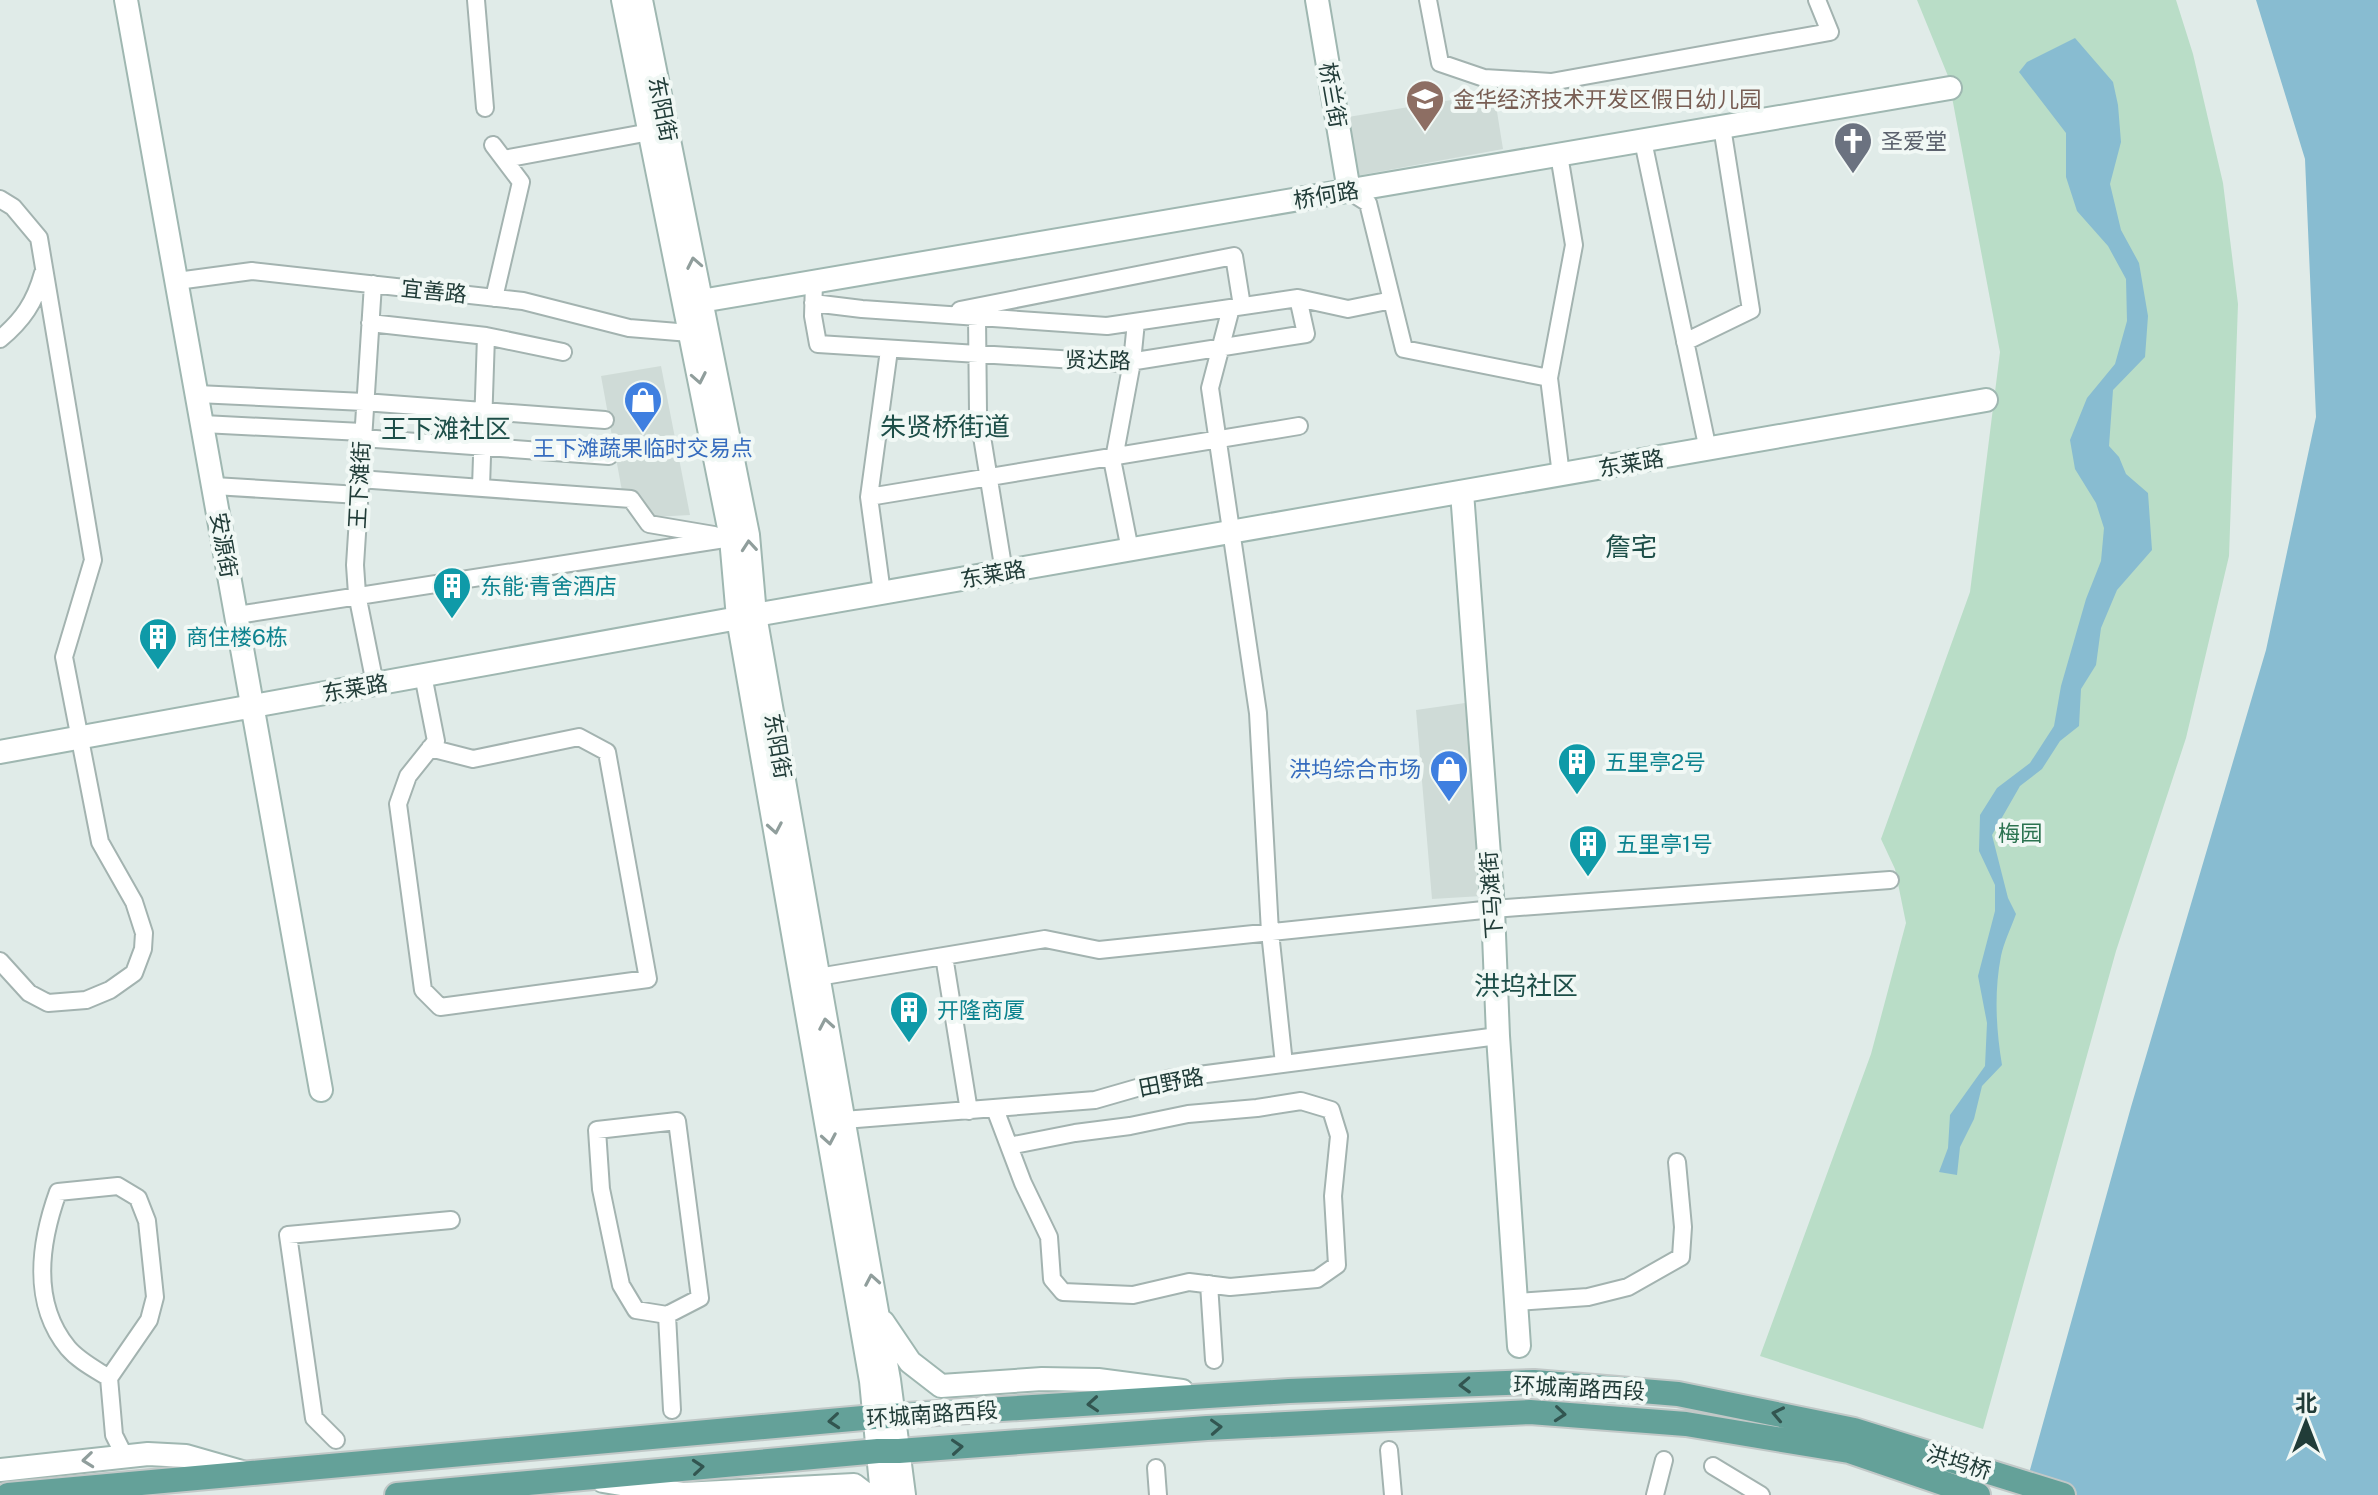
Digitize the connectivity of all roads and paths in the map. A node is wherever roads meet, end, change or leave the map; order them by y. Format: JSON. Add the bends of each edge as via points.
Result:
{"nodes":[{"id":1,"x":126,"y":0,"type":"edge"},
{"id":2,"x":476,"y":0,"type":"edge"},
{"id":3,"x":623,"y":0,"type":"edge"},
{"id":4,"x":641,"y":0,"type":"edge"},
{"id":5,"x":1317,"y":0,"type":"edge"},
{"id":6,"x":1428,"y":0,"type":"edge"},
{"id":7,"x":1817,"y":0,"type":"edge"},
{"id":8,"x":1950,"y":88,"type":"dead end"},
{"id":9,"x":485,"y":108,"type":"dead end"},
{"id":10,"x":1722,"y":127,"type":"junction"},
{"id":11,"x":650,"y":132,"type":"junction"},
{"id":12,"x":1643,"y":141,"type":"junction"},
{"id":13,"x":493,"y":145,"type":"dead end"},
{"id":14,"x":1559,"y":155,"type":"junction"},
{"id":15,"x":504,"y":159,"type":"junction"},
{"id":16,"x":1349,"y":191,"type":"junction"},
{"id":17,"x":0,"y":199,"type":"edge"},
{"id":18,"x":44,"y":268,"type":"junction"},
{"id":19,"x":177,"y":281,"type":"junction"},
{"id":20,"x":373,"y":284,"type":"junction"},
{"id":21,"x":814,"y":292,"type":"junction"},
{"id":22,"x":494,"y":298,"type":"junction"},
{"id":23,"x":1298,"y":298,"type":"junction"},
{"id":24,"x":1392,"y":300,"type":"junction"},
{"id":25,"x":701,"y":301,"type":"junction"},
{"id":26,"x":1237,"y":307,"type":"junction"},
{"id":27,"x":939,"y":314,"type":"junction"},
{"id":28,"x":977,"y":317,"type":"junction"},
{"id":29,"x":1136,"y":322,"type":"junction"},
{"id":30,"x":370,"y":323,"type":"junction"},
{"id":31,"x":690,"y":333,"type":"junction"},
{"id":32,"x":486,"y":336,"type":"junction"},
{"id":33,"x":0,"y":339,"type":"edge"},
{"id":34,"x":1685,"y":342,"type":"junction"},
{"id":35,"x":1221,"y":347,"type":"junction"},
{"id":36,"x":889,"y":350,"type":"junction"},
{"id":37,"x":563,"y":352,"type":"dead end"},
{"id":38,"x":977,"y":355,"type":"junction"},
{"id":39,"x":1132,"y":362,"type":"junction"},
{"id":40,"x":1549,"y":378,"type":"junction"},
{"id":41,"x":197,"y":394,"type":"junction"},
{"id":42,"x":1986,"y":400,"type":"dead end"},
{"id":43,"x":364,"y":402,"type":"junction"},
{"id":44,"x":483,"y":411,"type":"junction"},
{"id":45,"x":605,"y":420,"type":"dead end"},
{"id":46,"x":203,"y":424,"type":"junction"},
{"id":47,"x":1299,"y":426,"type":"dead end"},
{"id":48,"x":362,"y":435,"type":"junction"},
{"id":49,"x":1216,"y":438,"type":"junction"},
{"id":50,"x":484,"y":446,"type":"junction"},
{"id":51,"x":1708,"y":450,"type":"junction"},
{"id":52,"x":1115,"y":455,"type":"junction"},
{"id":53,"x":609,"y":456,"type":"dead end"},
{"id":54,"x":988,"y":475,"type":"junction"},
{"id":55,"x":1561,"y":475,"type":"junction"},
{"id":56,"x":214,"y":486,"type":"junction"},
{"id":57,"x":359,"y":487,"type":"junction"},
{"id":58,"x":481,"y":487,"type":"junction"},
{"id":59,"x":1462,"y":492,"type":"junction"},
{"id":60,"x":869,"y":497,"type":"junction"},
{"id":61,"x":1229,"y":533,"type":"junction"},
{"id":62,"x":731,"y":538,"type":"junction"},
{"id":63,"x":1130,"y":550,"type":"junction"},
{"id":64,"x":1004,"y":572,"type":"junction"},
{"id":65,"x":882,"y":593,"type":"junction"},
{"id":66,"x":357,"y":594,"type":"junction"},
{"id":67,"x":237,"y":615,"type":"junction"},
{"id":68,"x":746,"y":616,"type":"junction"},
{"id":69,"x":423,"y":675,"type":"junction"},
{"id":70,"x":375,"y":684,"type":"junction"},
{"id":71,"x":253,"y":706,"type":"junction"},
{"id":72,"x":80,"y":738,"type":"junction"},
{"id":73,"x":430,"y":748,"type":"junction"},
{"id":74,"x":0,"y":752,"type":"edge"},
{"id":75,"x":1890,"y":880,"type":"dead end"},
{"id":76,"x":1493,"y":909,"type":"junction"},
{"id":77,"x":1270,"y":932,"type":"junction"},
{"id":78,"x":944,"y":956,"type":"junction"},
{"id":79,"x":0,"y":961,"type":"edge"},
{"id":80,"x":818,"y":977,"type":"junction"},
{"id":81,"x":1498,"y":1036,"type":"junction"},
{"id":82,"x":1284,"y":1064,"type":"junction"},
{"id":83,"x":321,"y":1090,"type":"dead end"},
{"id":84,"x":995,"y":1109,"type":"junction"},
{"id":85,"x":969,"y":1111,"type":"junction"},
{"id":86,"x":844,"y":1120,"type":"junction"},
{"id":87,"x":1009,"y":1146,"type":"junction"},
{"id":88,"x":1677,"y":1162,"type":"dead end"},
{"id":89,"x":451,"y":1220,"type":"dead end"},
{"id":90,"x":1209,"y":1284,"type":"junction"},
{"id":91,"x":1516,"y":1302,"type":"junction"},
{"id":92,"x":878,"y":1314,"type":"junction"},
{"id":93,"x":667,"y":1315,"type":"junction"},
{"id":94,"x":1519,"y":1346,"type":"dead end"},
{"id":95,"x":1214,"y":1360,"type":"dead end"},
{"id":96,"x":109,"y":1378,"type":"junction"},
{"id":97,"x":1215,"y":1396,"type":"junction"},
{"id":98,"x":672,"y":1410,"type":"dead end"},
{"id":99,"x":884,"y":1417,"type":"junction"},
{"id":100,"x":336,"y":1440,"type":"dead end"},
{"id":101,"x":1852,"y":1440,"type":"junction"},
{"id":102,"x":1389,"y":1450,"type":"dead end"},
{"id":103,"x":888,"y":1451,"type":"junction"},
{"id":104,"x":141,"y":1455,"type":"junction"},
{"id":105,"x":1664,"y":1460,"type":"dead end"},
{"id":106,"x":1713,"y":1466,"type":"dead end"},
{"id":107,"x":1156,"y":1468,"type":"dead end"},
{"id":108,"x":0,"y":1470,"type":"edge"},
{"id":109,"x":247,"y":1474,"type":"junction"},
{"id":110,"x":586,"y":1478,"type":"junction"},
{"id":111,"x":1927,"y":1487,"type":"edge"},
{"id":112,"x":8,"y":1495,"type":"edge"},
{"id":113,"x":397,"y":1495,"type":"edge"},
{"id":114,"x":867,"y":1495,"type":"edge"},
{"id":115,"x":882,"y":1495,"type":"edge"},
{"id":116,"x":904,"y":1495,"type":"edge"},
{"id":117,"x":1158,"y":1495,"type":"edge"},
{"id":118,"x":1393,"y":1495,"type":"edge"},
{"id":119,"x":1655,"y":1495,"type":"edge"},
{"id":120,"x":1761,"y":1495,"type":"edge"},
{"id":121,"x":1978,"y":1495,"type":"edge"},
{"id":122,"x":2063,"y":1495,"type":"edge"}],
"edges":[{"from":1,"to":19,"type":"street","name":"安源街"},
{"from":2,"to":9,"type":"street"},
{"from":3,"to":11,"type":"street","name":"东阳街"},
{"from":25,"to":4,"type":"street","name":"东阳街","one_way":true},
{"from":5,"to":16,"type":"street","name":"桥兰街"},
{"from":6,"to":7,"type":"street","via":[[1440,63],[1484,78],[1551,82],[1830,32]]},
{"from":8,"to":10,"type":"street","name":"桥何路"},
{"from":10,"to":12,"type":"street","name":"桥何路"},
{"from":10,"to":34,"type":"street","via":[[1751,310]]},
{"from":11,"to":15,"type":"street"},
{"from":11,"to":31,"type":"street","name":"东阳街"},
{"from":12,"to":14,"type":"street","name":"桥何路"},
{"from":12,"to":34,"type":"street"},
{"from":13,"to":15,"type":"street"},
{"from":14,"to":16,"type":"street","name":"桥何路"},
{"from":14,"to":40,"type":"street","via":[[1574,245]]},
{"from":15,"to":22,"type":"street","via":[[521,182]]},
{"from":16,"to":21,"type":"street","name":"桥何路"},
{"from":16,"to":24,"type":"street","via":[[1368,203]]},
{"from":17,"to":18,"type":"street","via":[[39,238]]},
{"from":18,"to":33,"type":"street","via":[[32,305]]},
{"from":18,"to":72,"type":"street","via":[[93,560],[64,657]]},
{"from":19,"to":20,"type":"street","name":"宜善路","via":[[252,271]]},
{"from":19,"to":41,"type":"street","name":"安源街"},
{"from":20,"to":22,"type":"street","name":"宜善路"},
{"from":20,"to":30,"type":"street","name":"王下滩街"},
{"from":21,"to":25,"type":"street","name":"桥何路"},
{"from":21,"to":27,"type":"street"},
{"from":21,"to":36,"type":"street","name":"贤达路","via":[[818,344]]},
{"from":22,"to":31,"type":"street","name":"宜善路","via":[[629,328]]},
{"from":23,"to":24,"type":"street","via":[[1348,309]]},
{"from":23,"to":26,"type":"street"},
{"from":23,"to":35,"type":"street","name":"贤达路","via":[[1306,334]]},
{"from":24,"to":40,"type":"street","via":[[1404,349]]},
{"from":68,"to":25,"type":"street","name":"东阳街","one_way":true,"via":[[748,535]]},
{"from":26,"to":27,"type":"street","via":[[1234,256]]},
{"from":26,"to":29,"type":"street"},
{"from":26,"to":35,"type":"street"},
{"from":27,"to":28,"type":"street"},
{"from":28,"to":29,"type":"street","via":[[1107,326]]},
{"from":28,"to":38,"type":"street"},
{"from":29,"to":39,"type":"street"},
{"from":30,"to":32,"type":"street"},
{"from":30,"to":43,"type":"street","name":"王下滩街"},
{"from":31,"to":62,"type":"street","name":"东阳街","one_way":true},
{"from":32,"to":37,"type":"street"},
{"from":32,"to":44,"type":"street"},
{"from":34,"to":51,"type":"street"},
{"from":35,"to":39,"type":"street","name":"贤达路"},
{"from":35,"to":49,"type":"street","via":[[1210,388]]},
{"from":36,"to":38,"type":"street","name":"贤达路"},
{"from":36,"to":60,"type":"street"},
{"from":38,"to":39,"type":"street","name":"贤达路"},
{"from":38,"to":54,"type":"street","via":[[978,412]]},
{"from":39,"to":52,"type":"street"},
{"from":40,"to":55,"type":"street"},
{"from":41,"to":43,"type":"street"},
{"from":41,"to":46,"type":"street","name":"安源街"},
{"from":42,"to":51,"type":"street","name":"东莱路"},
{"from":43,"to":44,"type":"street"},
{"from":43,"to":48,"type":"street","name":"王下滩街"},
{"from":44,"to":45,"type":"street"},
{"from":44,"to":50,"type":"street"},
{"from":46,"to":48,"type":"street"},
{"from":46,"to":56,"type":"street","name":"安源街"},
{"from":47,"to":49,"type":"street"},
{"from":48,"to":50,"type":"street"},
{"from":48,"to":57,"type":"street","name":"王下滩街"},
{"from":49,"to":52,"type":"street"},
{"from":49,"to":61,"type":"street"},
{"from":50,"to":53,"type":"street"},
{"from":50,"to":58,"type":"street"},
{"from":51,"to":55,"type":"street","name":"东莱路"},
{"from":52,"to":54,"type":"street"},
{"from":52,"to":63,"type":"street"},
{"from":54,"to":60,"type":"street"},
{"from":54,"to":64,"type":"street"},
{"from":55,"to":59,"type":"street","name":"东莱路"},
{"from":56,"to":57,"type":"street"},
{"from":56,"to":67,"type":"street","name":"安源街"},
{"from":57,"to":58,"type":"street"},
{"from":57,"to":66,"type":"street","name":"王下滩街"},
{"from":58,"to":62,"type":"street","via":[[631,499],[649,524]]},
{"from":59,"to":61,"type":"street","name":"东莱路"},
{"from":59,"to":76,"type":"street","name":"下马滩街"},
{"from":60,"to":65,"type":"street"},
{"from":61,"to":63,"type":"street","name":"东莱路"},
{"from":61,"to":77,"type":"street","via":[[1258,713]]},
{"from":62,"to":66,"type":"street"},
{"from":62,"to":68,"type":"street","name":"东阳街"},
{"from":63,"to":64,"type":"street","name":"东莱路"},
{"from":64,"to":65,"type":"street","name":"东莱路"},
{"from":65,"to":68,"type":"street","name":"东莱路"},
{"from":66,"to":67,"type":"street"},
{"from":66,"to":70,"type":"street","name":"王下滩街"},
{"from":67,"to":71,"type":"street","name":"安源街"},
{"from":68,"to":69,"type":"street","name":"东莱路"},
{"from":68,"to":80,"type":"street","name":"东阳街"},
{"from":68,"to":99,"type":"street","name":"东阳街","one_way":true,"via":[[869,1368]]},
{"from":69,"to":70,"type":"street","name":"东莱路"},
{"from":69,"to":73,"type":"street","via":[[436,741]]},
{"from":70,"to":71,"type":"street","name":"东莱路"},
{"from":71,"to":72,"type":"street","name":"东莱路"},
{"from":71,"to":83,"type":"street","name":"安源街"},
{"from":72,"to":74,"type":"street","name":"东莱路"},
{"from":72,"to":79,"type":"street","via":[[100,842],[134,902],[143,949],[134,973],[86,1000],[48,1003],[29,993]]},
{"from":73,"to":73,"type":"street","via":[[408,776],[398,804],[423,990],[440,1007],[648,979],[607,752],[579,737],[473,759]]},
{"from":75,"to":76,"type":"street"},
{"from":76,"to":77,"type":"street"},
{"from":76,"to":81,"type":"street","name":"下马滩街"},
{"from":77,"to":78,"type":"street","via":[[1099,950],[1045,939]]},
{"from":77,"to":82,"type":"street"},
{"from":78,"to":80,"type":"street"},
{"from":78,"to":85,"type":"street"},
{"from":86,"to":80,"type":"street","name":"东阳街","one_way":true},
{"from":81,"to":82,"type":"street","name":"田野路"},
{"from":81,"to":91,"type":"street","name":"下马滩街"},
{"from":82,"to":84,"type":"street","name":"田野路","via":[[1168,1079],[1095,1100]]},
{"from":84,"to":85,"type":"street","name":"田野路"},
{"from":84,"to":87,"type":"street"},
{"from":85,"to":86,"type":"street","name":"田野路"},
{"from":92,"to":86,"type":"street","name":"东阳街","one_way":true},
{"from":87,"to":90,"type":"street","via":[[1049,1237],[1052,1279],[1063,1292],[1133,1295],[1189,1282]]},
{"from":87,"to":90,"type":"street","via":[[1188,1114],[1301,1101],[1331,1110],[1339,1136],[1333,1196],[1337,1265],[1317,1279]]},
{"from":88,"to":91,"type":"street","via":[[1681,1257],[1628,1287],[1588,1297]]},
{"from":89,"to":100,"type":"street","via":[[288,1235],[314,1418]]},
{"from":90,"to":95,"type":"street"},
{"from":91,"to":94,"type":"street","name":"下马滩街"},
{"from":92,"to":97,"type":"street","via":[[910,1362],[941,1386],[1098,1380]]},
{"from":92,"to":99,"type":"street","name":"东阳街"},
{"from":93,"to":93,"type":"street","via":[[700,1298],[677,1121],[597,1130],[601,1189],[621,1285],[636,1310]]},
{"from":93,"to":98,"type":"street"},
{"from":96,"to":96,"type":"street","via":[[149,1320],[155,1297],[147,1221],[138,1198],[118,1186],[58,1192],[43,1256],[46,1305],[70,1350]]},
{"from":96,"to":104,"type":"street","via":[[114,1435],[122,1451]]},
{"from":97,"to":99,"type":"main road","name":"环城南路西段","one_way":true},
{"from":101,"to":97,"type":"main road","name":"环城南路西段","one_way":true,"via":[[1678,1394],[1534,1382]]},
{"from":99,"to":103,"type":"street","name":"东阳街"},
{"from":99,"to":109,"type":"main road","name":"环城南路西段","one_way":true},
{"from":103,"to":101,"type":"main road","name":"环城南路西段","one_way":true,"via":[[1530,1412]]},
{"from":101,"to":111,"type":"main road","name":"洪坞桥"},
{"from":101,"to":122,"type":"main road","name":"洪坞桥"},
{"from":102,"to":118,"type":"street"},
{"from":110,"to":103,"type":"main road","name":"环城南路西段","one_way":true},
{"from":103,"to":115,"type":"street","name":"东阳街"},
{"from":103,"to":116,"type":"street","name":"东阳街"},
{"from":104,"to":108,"type":"street","one_way":true},
{"from":104,"to":109,"type":"street","via":[[186,1456]]},
{"from":105,"to":119,"type":"street"},
{"from":106,"to":120,"type":"street"},
{"from":107,"to":117,"type":"street"},
{"from":109,"to":112,"type":"main road","name":"环城南路西段"},
{"from":110,"to":113,"type":"main road","name":"环城南路西段"},
{"from":110,"to":114,"type":"street","via":[[683,1494],[854,1485]]},
{"from":111,"to":121,"type":"main road","name":"洪坞桥"}]}
